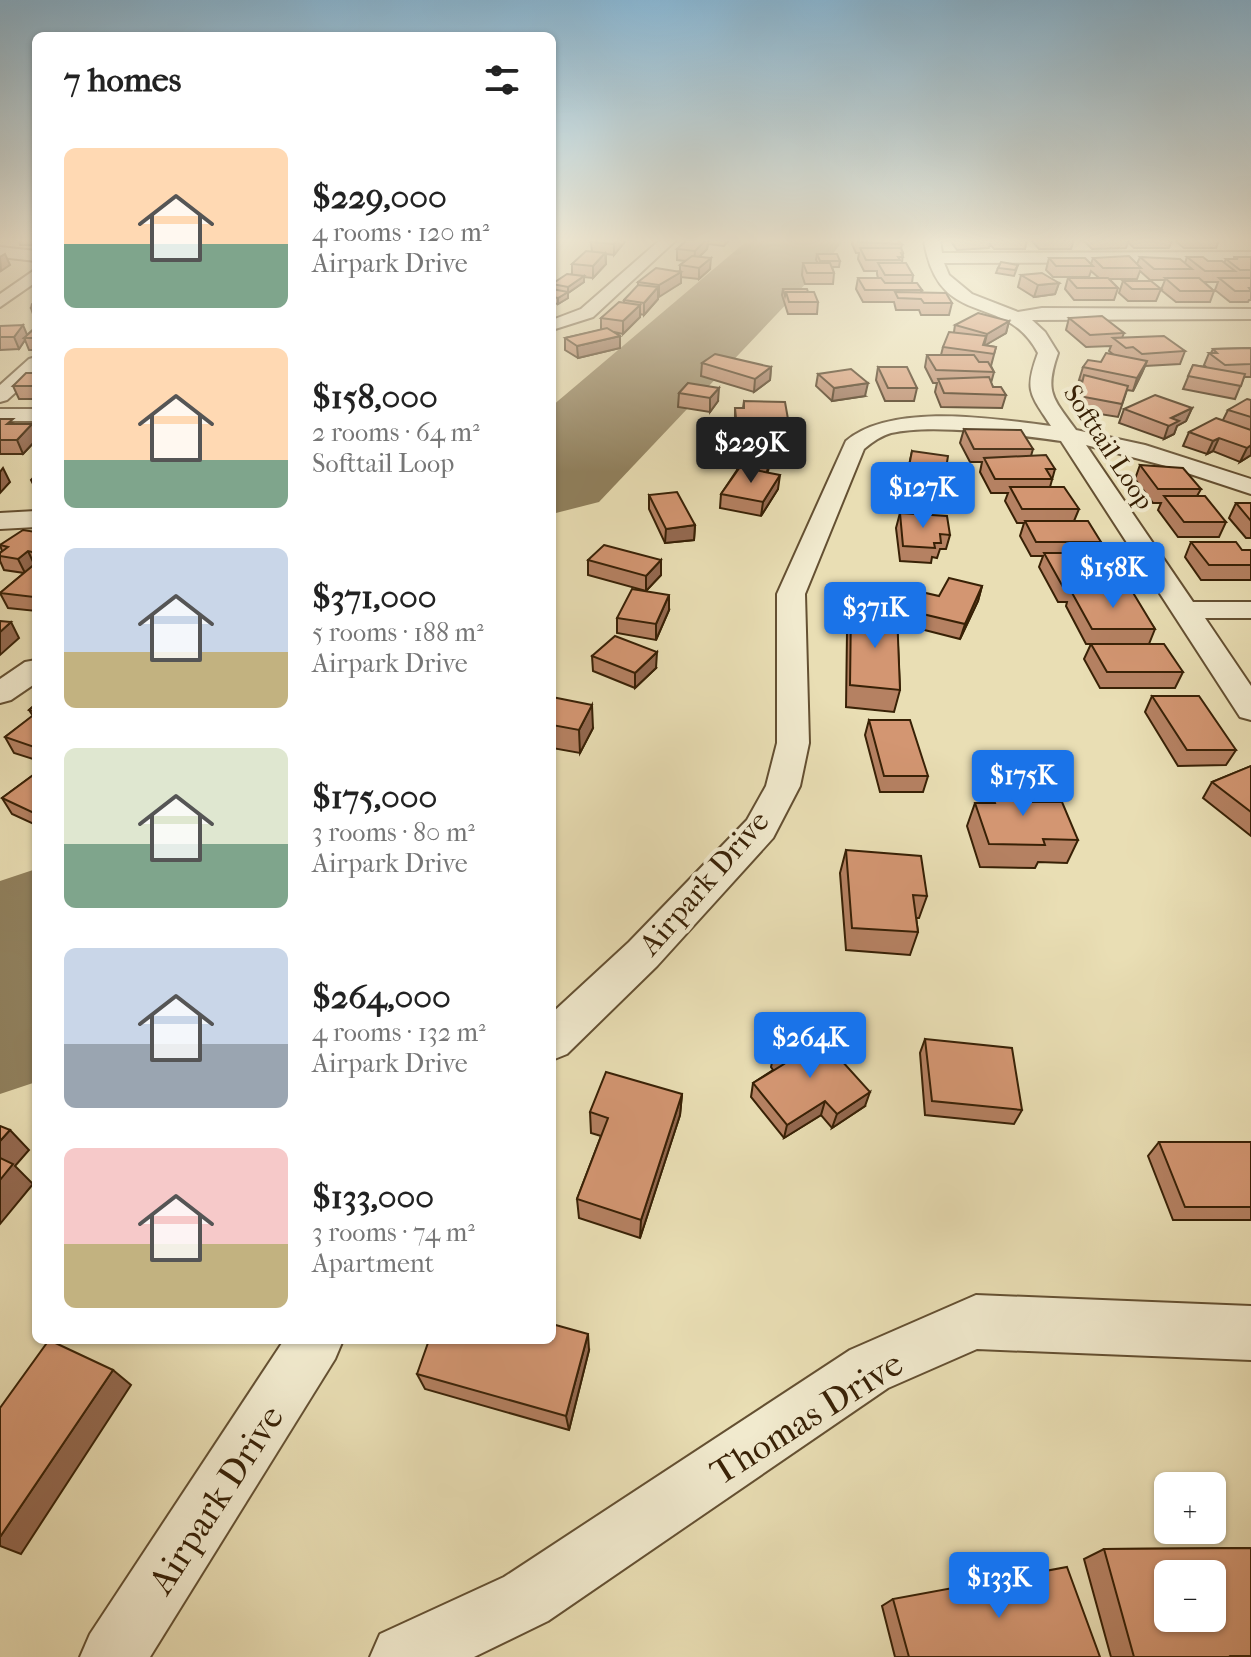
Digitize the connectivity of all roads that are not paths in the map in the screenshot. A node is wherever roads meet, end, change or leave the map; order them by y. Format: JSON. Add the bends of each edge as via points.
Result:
{"nodes":[{"id":1,"x":575,"y":317,"type":"edge"},
{"id":2,"x":1019,"y":317,"type":"edge"},
{"id":3,"x":556,"y":324,"type":"edge"},
{"id":4,"x":32,"y":367,"type":"edge"},
{"id":5,"x":0,"y":396,"type":"edge"},
{"id":6,"x":0,"y":415,"type":"edge"},
{"id":7,"x":32,"y":415,"type":"edge"},
{"id":8,"x":1063,"y":432,"type":"junction"},
{"id":9,"x":1251,"y":487,"type":"edge"},
{"id":10,"x":32,"y":519,"type":"edge"},
{"id":11,"x":0,"y":521,"type":"edge"},
{"id":12,"x":1185,"y":610,"type":"junction"},
{"id":13,"x":1251,"y":610,"type":"edge"},
{"id":14,"x":32,"y":672,"type":"edge"},
{"id":15,"x":0,"y":693,"type":"edge"},
{"id":16,"x":1251,"y":710,"type":"edge"},
{"id":17,"x":556,"y":1037,"type":"edge"},
{"id":18,"x":1251,"y":1333,"type":"edge"},
{"id":19,"x":314,"y":1344,"type":"edge"},
{"id":20,"x":127,"y":1654,"type":"edge"},
{"id":21,"x":403,"y":1657,"type":"edge"}],
"edges":[{"from":1,"to":3,"type":"street"},
{"from":2,"to":8,"type":"street","name":"Softtail Loop","via":[[1044,341],[1048,353],[1040,393]]},
{"from":4,"to":5,"type":"street"},
{"from":6,"to":7,"type":"street"},
{"from":8,"to":9,"type":"street","name":"Airpark Drive","via":[[1154,453]]},
{"from":8,"to":12,"type":"street","name":"Softtail Loop"},
{"from":8,"to":17,"type":"street","name":"Airpark Drive","via":[[908,425],[866,433],[854,446],[791,594],[793,743],[783,786],[760,829]]},
{"from":10,"to":11,"type":"street"},
{"from":12,"to":13,"type":"street"},
{"from":12,"to":16,"type":"street","name":"Softtail Loop"},
{"from":14,"to":15,"type":"street"},
{"from":18,"to":21,"type":"street","name":"Thomas Drive","via":[[976,1322],[869,1369],[526,1599]]},
{"from":19,"to":20,"type":"street","name":"Airpark Drive"}]}
